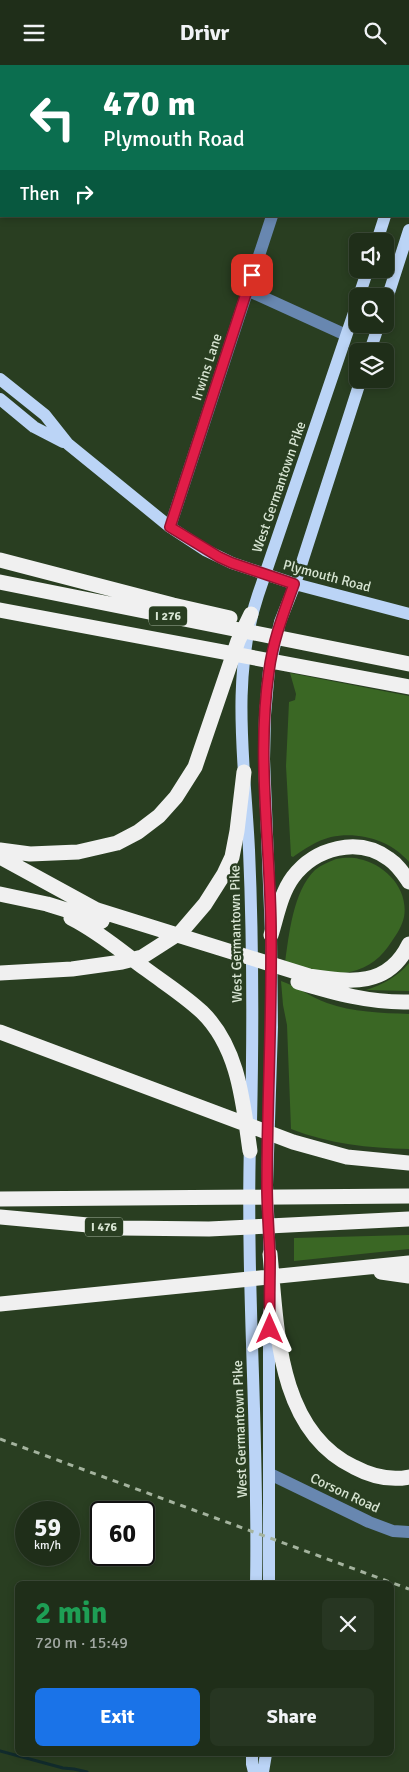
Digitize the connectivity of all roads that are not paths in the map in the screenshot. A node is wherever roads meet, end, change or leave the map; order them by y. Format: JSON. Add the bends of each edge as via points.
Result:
{"nodes":[{"id":1,"x":272,"y":217,"type":"edge"},
{"id":2,"x":385,"y":217,"type":"edge"},
{"id":3,"x":409,"y":230,"type":"edge"},
{"id":4,"x":380,"y":233,"type":"edge"},
{"id":5,"x":390,"y":288,"type":"edge"},
{"id":6,"x":247,"y":291,"type":"junction"},
{"id":7,"x":349,"y":326,"type":"edge"},
{"id":8,"x":346,"y":335,"type":"junction"},
{"id":9,"x":0,"y":379,"type":"edge"},
{"id":10,"x":358,"y":388,"type":"edge"},
{"id":11,"x":0,"y":399,"type":"edge"},
{"id":12,"x":68,"y":444,"type":"junction"},
{"id":13,"x":170,"y":527,"type":"junction"},
{"id":14,"x":0,"y":560,"type":"edge"},
{"id":15,"x":266,"y":575,"type":"junction"},
{"id":16,"x":0,"y":582,"type":"edge"},
{"id":17,"x":294,"y":584,"type":"junction"},
{"id":18,"x":0,"y":610,"type":"edge"},
{"id":19,"x":409,"y":614,"type":"edge"},
{"id":20,"x":251,"y":615,"type":"joint"},
{"id":21,"x":337,"y":650,"type":"junction"},
{"id":22,"x":409,"y":664,"type":"edge"},
{"id":23,"x":236,"y":665,"type":"junction"},
{"id":24,"x":409,"y":687,"type":"edge"},
{"id":25,"x":244,"y":773,"type":"junction"},
{"id":26,"x":0,"y":850,"type":"edge"},
{"id":27,"x":0,"y":857,"type":"edge"},
{"id":28,"x":409,"y":882,"type":"edge"},
{"id":29,"x":5,"y":895,"type":"edge"},
{"id":30,"x":151,"y":931,"type":"junction"},
{"id":31,"x":272,"y":935,"type":"junction"},
{"id":32,"x":409,"y":944,"type":"edge"},
{"id":33,"x":0,"y":973,"type":"edge"},
{"id":34,"x":308,"y":980,"type":"junction"},
{"id":35,"x":409,"y":1001,"type":"edge"},
{"id":36,"x":0,"y":1031,"type":"edge"},
{"id":37,"x":250,"y":1151,"type":"junction"},
{"id":38,"x":409,"y":1163,"type":"edge"},
{"id":39,"x":409,"y":1196,"type":"edge"},
{"id":40,"x":0,"y":1199,"type":"edge"},
{"id":41,"x":0,"y":1217,"type":"edge"},
{"id":42,"x":409,"y":1219,"type":"edge"},
{"id":43,"x":270,"y":1254,"type":"junction"},
{"id":44,"x":409,"y":1263,"type":"edge"},
{"id":45,"x":342,"y":1270,"type":"junction"},
{"id":46,"x":409,"y":1276,"type":"edge"},
{"id":47,"x":0,"y":1304,"type":"edge"},
{"id":48,"x":270,"y":1474,"type":"junction"},
{"id":49,"x":409,"y":1477,"type":"edge"},
{"id":50,"x":409,"y":1532,"type":"edge"},
{"id":51,"x":256,"y":1581,"type":"edge"},
{"id":52,"x":269,"y":1581,"type":"edge"},
{"id":53,"x":252,"y":1756,"type":"edge"},
{"id":54,"x":266,"y":1756,"type":"edge"},
{"id":55,"x":254,"y":1772,"type":"edge"},
{"id":56,"x":263,"y":1772,"type":"edge"}],
"edges":[{"from":1,"to":6,"type":"street","name":"Irwins Lane"},
{"from":2,"to":4,"type":"main road"},
{"from":3,"to":5,"type":"main road"},
{"from":6,"to":8,"type":"street"},
{"from":6,"to":13,"type":"street","name":"Irwins Lane"},
{"from":7,"to":8,"type":"main road","name":"West Germantown Pike"},
{"from":8,"to":15,"type":"main road","name":"West Germantown Pike"},
{"from":9,"to":12,"type":"main road","name":"Plymouth Road","via":[[45,415]]},
{"from":10,"to":17,"type":"main road","name":"West Germantown Pike"},
{"from":11,"to":12,"type":"main road","name":"Plymouth Road","via":[[34,427]]},
{"from":12,"to":13,"type":"main road","name":"Plymouth Road"},
{"from":13,"to":15,"type":"main road","name":"Plymouth Road","via":[[219,557]]},
{"from":14,"to":21,"type":"highway","via":[[234,619]]},
{"from":15,"to":17,"type":"main road","name":"Plymouth Road"},
{"from":15,"to":20,"type":"main road","name":"West Germantown Pike"},
{"from":16,"to":21,"type":"highway","number":"I 276"},
{"from":17,"to":19,"type":"main road","name":"Plymouth Road"},
{"from":17,"to":31,"type":"main road","name":"West Germantown Pike","via":[[280,622],[269,670],[264,715]]},
{"from":18,"to":24,"type":"highway","number":"I 276"},
{"from":20,"to":23,"type":"highway","via":[[238,641]]},
{"from":21,"to":22,"type":"highway","number":"I 276"},
{"from":23,"to":25,"type":"main road","name":"West Germantown Pike"},
{"from":23,"to":26,"type":"highway","via":[[195,767],[176,797],[138,832],[117,843],[78,852],[30,854]]},
{"from":25,"to":33,"type":"highway","via":[[232,857],[205,904],[181,932],[142,957],[122,962]]},
{"from":25,"to":37,"type":"main road","name":"West Germantown Pike","via":[[252,916]]},
{"from":27,"to":30,"type":"highway","via":[[97,910]]},
{"from":28,"to":31,"type":"highway","via":[[400,868],[374,851],[358,847],[330,850],[315,856],[292,878]]},
{"from":29,"to":30,"type":"highway"},
{"from":29,"to":37,"type":"highway","via":[[87,927],[204,1013],[234,1065],[241,1086]]},
{"from":30,"to":34,"type":"highway"},
{"from":31,"to":43,"type":"main road","name":"West Germantown Pike","via":[[267,1185]]},
{"from":32,"to":34,"type":"highway","via":[[391,968],[368,980]]},
{"from":34,"to":35,"type":"highway","via":[[354,997]]},
{"from":36,"to":38,"type":"highway","via":[[293,1142],[347,1157]]},
{"from":37,"to":51,"type":"main road","name":"West Germantown Pike","via":[[258,1514]]},
{"from":39,"to":40,"type":"highway","number":"I 476"},
{"from":41,"to":42,"type":"highway","number":"I 476","via":[[121,1228],[209,1229]]},
{"from":43,"to":48,"type":"main road","name":"West Germantown Pike"},
{"from":43,"to":49,"type":"highway","via":[[284,1370],[296,1406],[306,1423],[316,1439],[347,1464],[385,1478]]},
{"from":44,"to":45,"type":"highway"},
{"from":45,"to":46,"type":"highway"},
{"from":45,"to":47,"type":"highway"},
{"from":48,"to":50,"type":"street","name":"Corson Road","via":[[369,1522],[394,1531]]},
{"from":48,"to":52,"type":"main road","name":"West Germantown Pike"},
{"from":53,"to":55,"type":"main road"},
{"from":54,"to":56,"type":"main road"}]}
